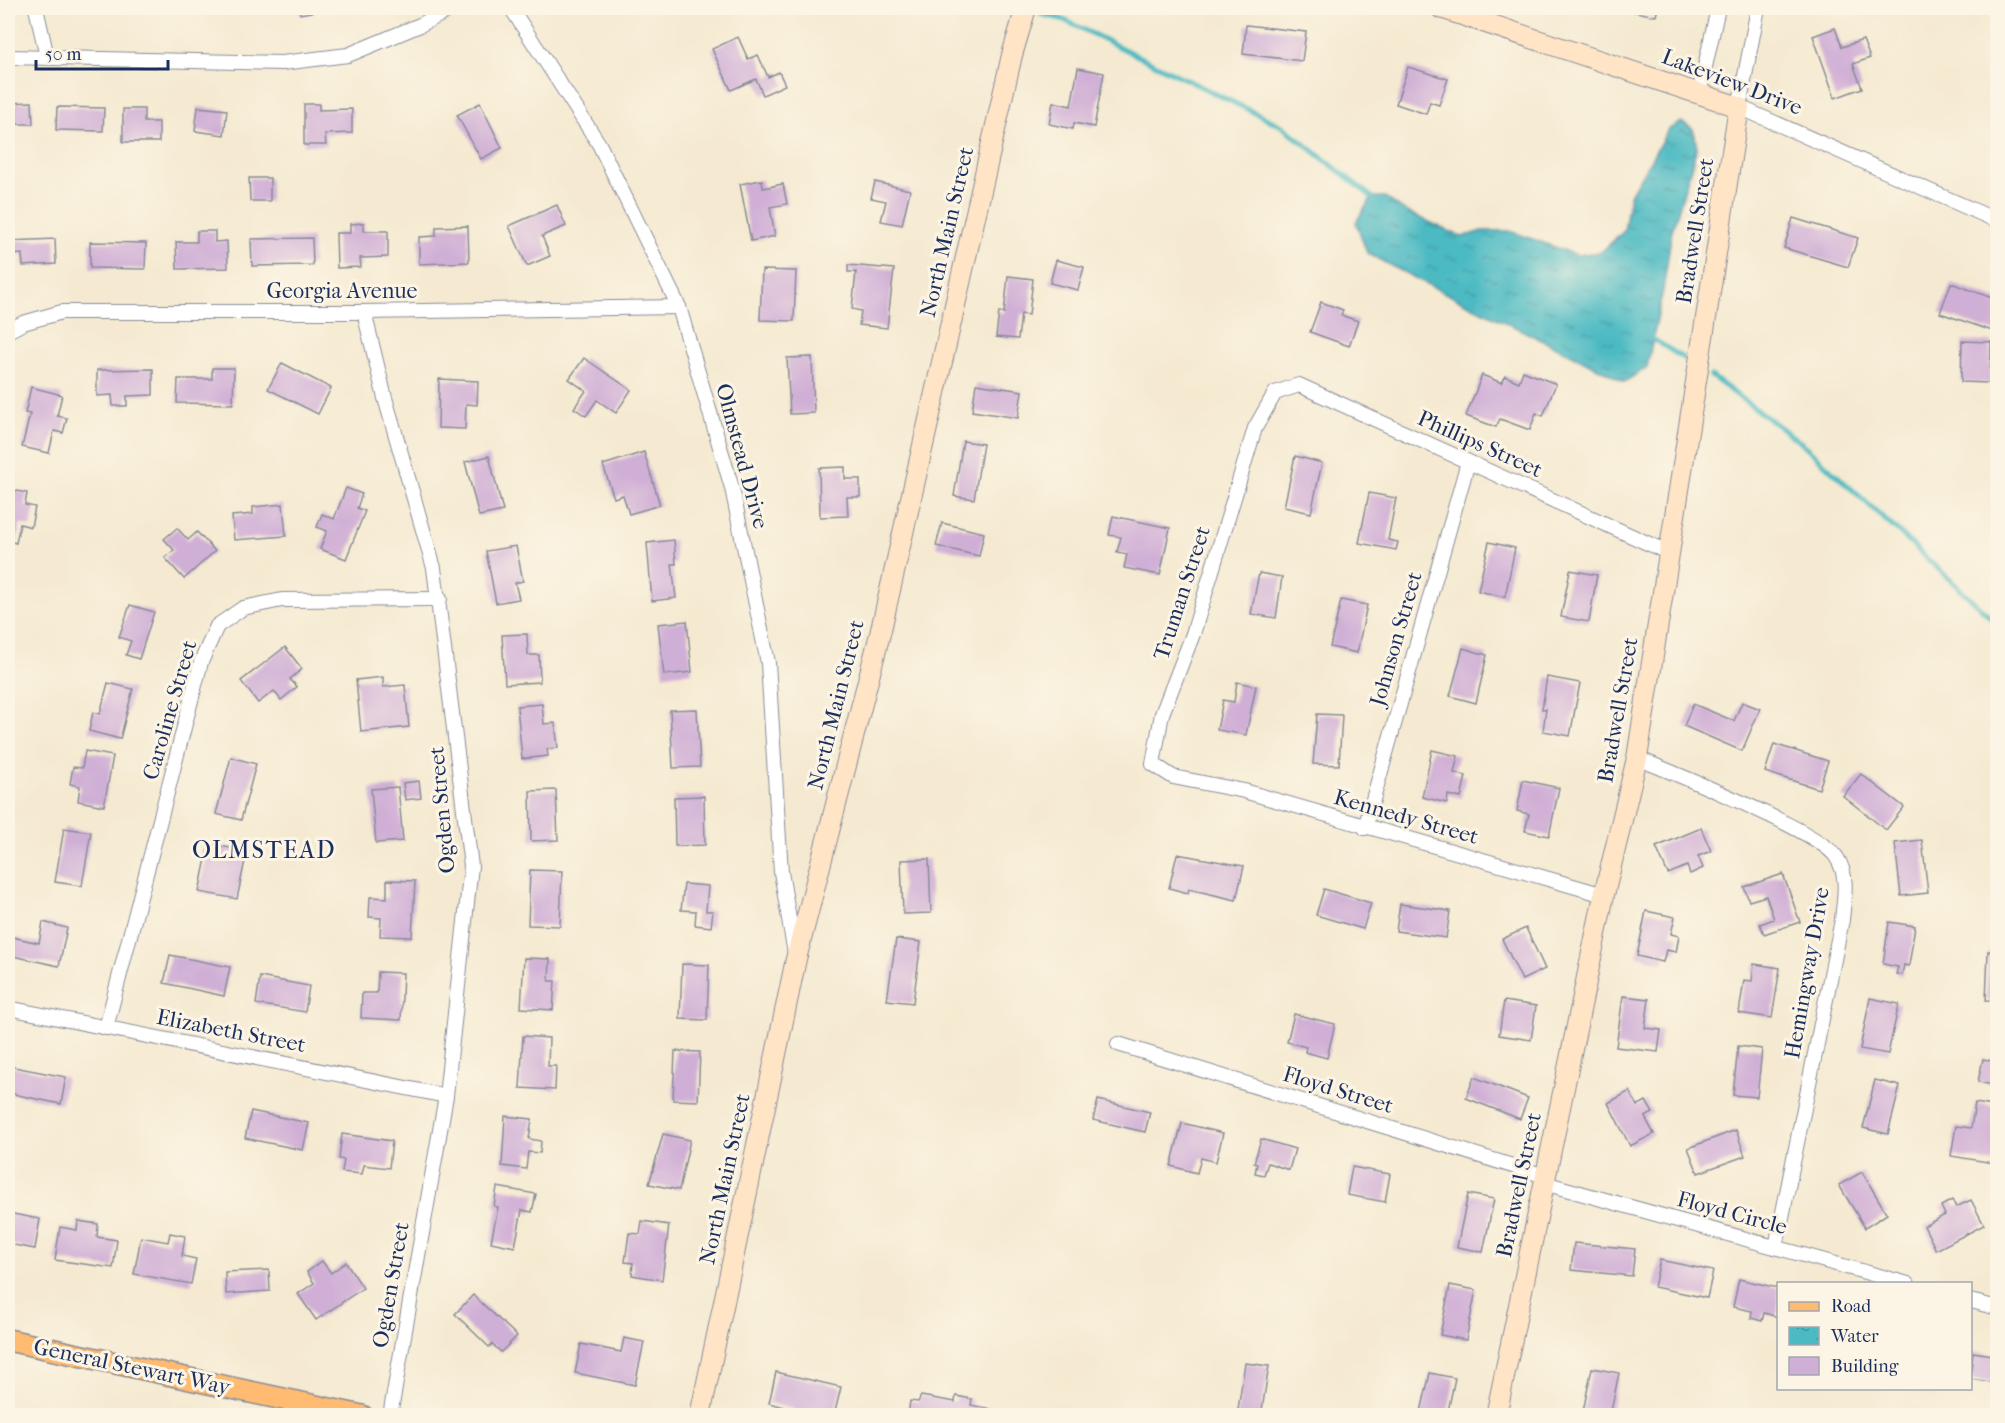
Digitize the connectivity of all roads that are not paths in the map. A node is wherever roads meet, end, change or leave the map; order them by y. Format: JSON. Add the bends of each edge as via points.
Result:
{"nodes":[{"id":1,"x":36,"y":8,"type":"edge"},
{"id":2,"x":453,"y":8,"type":"edge"},
{"id":3,"x":512,"y":8,"type":"edge"},
{"id":4,"x":1026,"y":8,"type":"edge"},
{"id":5,"x":1441,"y":8,"type":"edge"},
{"id":6,"x":1718,"y":8,"type":"edge"},
{"id":7,"x":1758,"y":8,"type":"edge"},
{"id":8,"x":1482,"y":13,"type":"edge"},
{"id":9,"x":8,"y":57,"type":"edge"},
{"id":10,"x":47,"y":57,"type":"junction"},
{"id":11,"x":1699,"y":94,"type":"junction"},
{"id":12,"x":1739,"y":106,"type":"junction"},
{"id":13,"x":1998,"y":221,"type":"edge"},
{"id":14,"x":679,"y":307,"type":"junction"},
{"id":15,"x":364,"y":312,"type":"junction"},
{"id":16,"x":8,"y":331,"type":"edge"},
{"id":17,"x":1275,"y":393,"type":"joint"},
{"id":18,"x":1468,"y":462,"type":"junction"},
{"id":19,"x":1667,"y":552,"type":"junction"},
{"id":20,"x":440,"y":599,"type":"junction"},
{"id":21,"x":1637,"y":758,"type":"junction"},
{"id":22,"x":1197,"y":783,"type":"joint"},
{"id":23,"x":1365,"y":828,"type":"junction"},
{"id":24,"x":1604,"y":895,"type":"junction"},
{"id":25,"x":796,"y":959,"type":"junction"},
{"id":26,"x":8,"y":1008,"type":"edge"},
{"id":27,"x":106,"y":1028,"type":"junction"},
{"id":28,"x":1118,"y":1044,"type":"dead end"},
{"id":29,"x":446,"y":1096,"type":"junction"},
{"id":30,"x":1545,"y":1180,"type":"junction"},
{"id":31,"x":1776,"y":1246,"type":"junction"},
{"id":32,"x":1901,"y":1282,"type":"edge"},
{"id":33,"x":1972,"y":1301,"type":"edge"},
{"id":34,"x":1998,"y":1308,"type":"edge"},
{"id":35,"x":8,"y":1341,"type":"edge"},
{"id":36,"x":362,"y":1416,"type":"edge"},
{"id":37,"x":390,"y":1416,"type":"edge"},
{"id":38,"x":700,"y":1416,"type":"edge"},
{"id":39,"x":1496,"y":1416,"type":"edge"}],
"edges":[{"from":1,"to":10,"type":"street"},
{"from":2,"to":10,"type":"street","via":[[348,55],[282,63]]},
{"from":3,"to":14,"type":"street","name":"Olmstead Drive","via":[[599,144]]},
{"from":4,"to":25,"type":"street","name":"North Main Street","via":[[880,634]]},
{"from":5,"to":8,"type":"street","name":"Lakeview Drive"},
{"from":6,"to":11,"type":"street"},
{"from":7,"to":12,"type":"street","name":"Bradwell Street"},
{"from":8,"to":11,"type":"street","name":"Lakeview Drive"},
{"from":9,"to":10,"type":"street"},
{"from":11,"to":12,"type":"street","name":"Lakeview Drive"},
{"from":12,"to":13,"type":"street","name":"Lakeview Drive"},
{"from":12,"to":19,"type":"street","name":"Bradwell Street"},
{"from":14,"to":15,"type":"street","name":"Georgia Avenue"},
{"from":14,"to":25,"type":"street","name":"Olmstead Drive","via":[[732,488],[768,663],[781,872]]},
{"from":15,"to":16,"type":"street","name":"Georgia Avenue","via":[[62,312]]},
{"from":15,"to":20,"type":"street","name":"Ogden Street"},
{"from":17,"to":18,"type":"street","name":"Phillips Street","via":[[1299,385]]},
{"from":17,"to":22,"type":"street","name":"Truman Street","via":[[1255,428],[1193,634],[1162,714],[1153,764],[1173,777]]},
{"from":18,"to":19,"type":"street","name":"Phillips Street"},
{"from":18,"to":23,"type":"street","name":"Johnson Street"},
{"from":19,"to":21,"type":"street","name":"Bradwell Street"},
{"from":20,"to":27,"type":"street","name":"Caroline Street","via":[[282,600],[243,608],[218,626],[201,662]]},
{"from":20,"to":29,"type":"street","name":"Ogden Street","via":[[471,866]]},
{"from":21,"to":24,"type":"street","name":"Bradwell Street"},
{"from":21,"to":31,"type":"street","name":"Hemingway Drive","via":[[1793,828],[1836,855],[1845,875],[1842,920]]},
{"from":22,"to":23,"type":"street","name":"Kennedy Street","via":[[1244,791]]},
{"from":23,"to":24,"type":"street","name":"Kennedy Street"},
{"from":24,"to":30,"type":"street","name":"Bradwell Street"},
{"from":25,"to":38,"type":"street","name":"North Main Street"},
{"from":26,"to":27,"type":"street","name":"Elizabeth Street"},
{"from":27,"to":29,"type":"street","name":"Elizabeth Street"},
{"from":28,"to":30,"type":"street","name":"Floyd Street"},
{"from":29,"to":37,"type":"street","name":"Ogden Street"},
{"from":30,"to":31,"type":"street","name":"Floyd Circle"},
{"from":30,"to":39,"type":"street","name":"Bradwell Street"},
{"from":31,"to":32,"type":"street","name":"Floyd Circle"},
{"from":33,"to":34,"type":"street"},
{"from":35,"to":36,"type":"main road","name":"General Stewart Way"}]}
